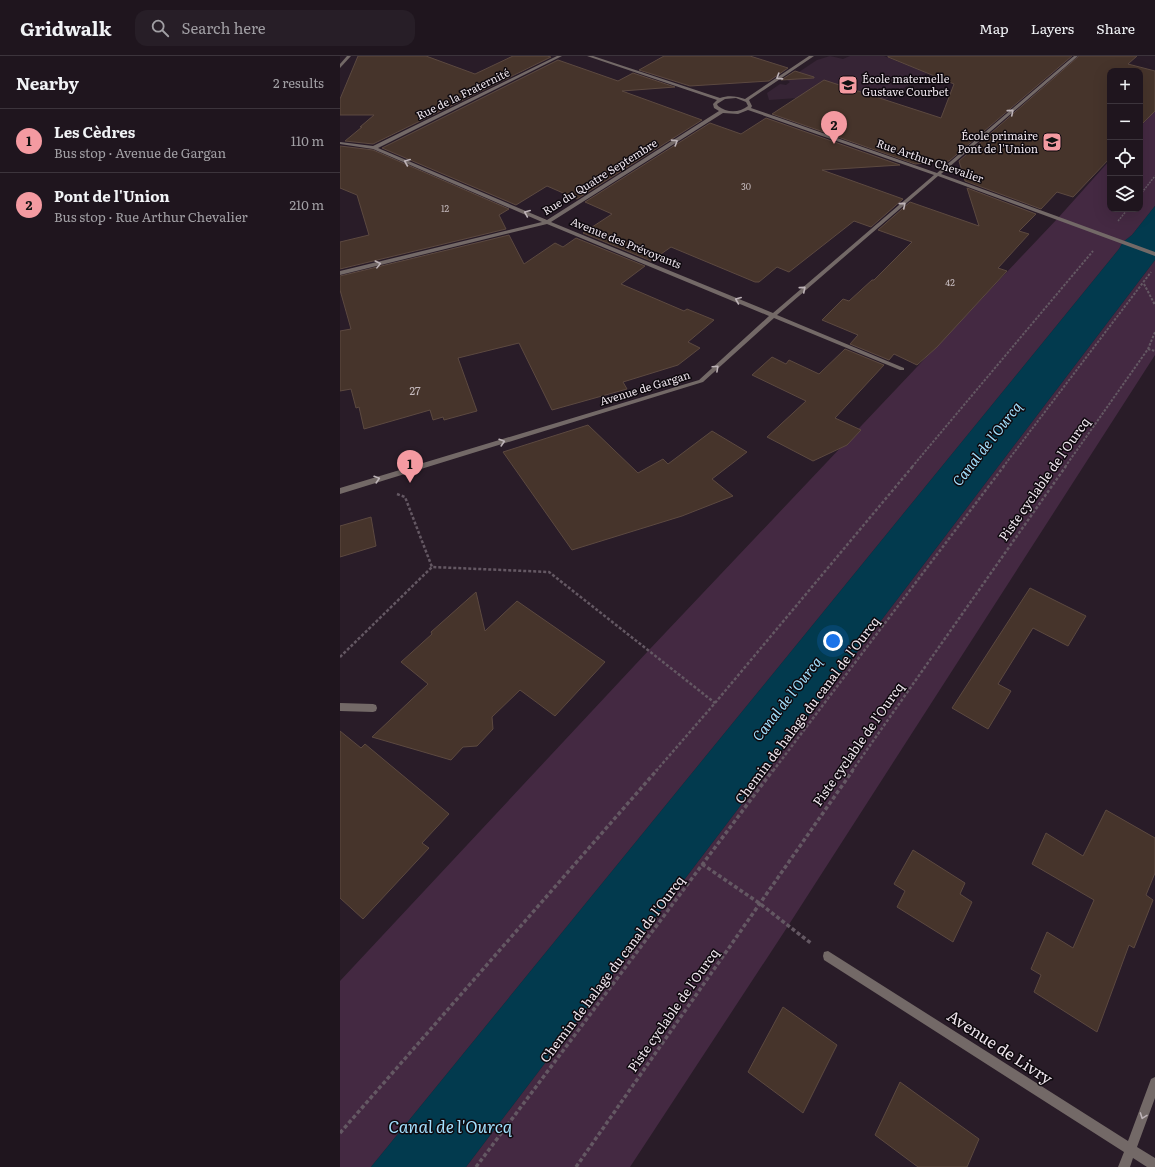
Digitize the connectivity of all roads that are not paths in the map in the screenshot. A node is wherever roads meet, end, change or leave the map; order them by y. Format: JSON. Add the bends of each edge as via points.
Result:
{"nodes":[{"id":1,"x":349,"y":56,"type":"edge"},
{"id":2,"x":560,"y":56,"type":"edge"},
{"id":3,"x":589,"y":56,"type":"edge"},
{"id":4,"x":812,"y":56,"type":"edge"},
{"id":5,"x":1076,"y":56,"type":"edge"},
{"id":6,"x":340,"y":67,"type":"edge"},
{"id":7,"x":720,"y":100,"type":"junction"},
{"id":8,"x":746,"y":100,"type":"junction"},
{"id":9,"x":748,"y":108,"type":"junction"},
{"id":10,"x":723,"y":111,"type":"junction"},
{"id":11,"x":340,"y":144,"type":"edge"},
{"id":12,"x":374,"y":148,"type":"junction"},
{"id":13,"x":939,"y":175,"type":"junction"},
{"id":14,"x":547,"y":222,"type":"junction"},
{"id":15,"x":1155,"y":254,"type":"edge"},
{"id":16,"x":340,"y":273,"type":"edge"},
{"id":17,"x":774,"y":315,"type":"junction"},
{"id":18,"x":902,"y":369,"type":"dead end"},
{"id":19,"x":340,"y":491,"type":"edge"},
{"id":20,"x":340,"y":707,"type":"edge"},
{"id":21,"x":373,"y":708,"type":"dead end"},
{"id":22,"x":828,"y":956,"type":"road end"},
{"id":23,"x":1155,"y":1083,"type":"edge"},
{"id":24,"x":1131,"y":1149,"type":"junction"},
{"id":25,"x":1155,"y":1165,"type":"edge"},
{"id":26,"x":1124,"y":1167,"type":"edge"}],
"edges":[{"from":1,"to":6,"type":"street"},
{"from":2,"to":12,"type":"street","name":"Rue de la Fraternité"},
{"from":3,"to":7,"type":"street"},
{"from":4,"to":8,"type":"street","one_way":true},
{"from":13,"to":5,"type":"street","name":"Avenue de Gargan","one_way":true},
{"from":7,"to":8,"type":"street","via":[[730,97]]},
{"from":7,"to":10,"type":"street","via":[[715,104]]},
{"from":8,"to":9,"type":"street","via":[[750,104]]},
{"from":9,"to":10,"type":"street","via":[[734,113]]},
{"from":9,"to":13,"type":"street","name":"Rue Arthur Chevalier"},
{"from":14,"to":10,"type":"street","name":"Rue du Quatre Septembre","one_way":true},
{"from":11,"to":12,"type":"street","name":"Avenue des Prévoyants"},
{"from":14,"to":12,"type":"street","name":"Avenue des Prévoyants","one_way":true},
{"from":13,"to":15,"type":"street","name":"Rue Arthur Chevalier"},
{"from":17,"to":13,"type":"street","name":"Avenue de Gargan","one_way":true},
{"from":16,"to":14,"type":"street","name":"Rue du Quatre Septembre","one_way":true},
{"from":17,"to":14,"type":"street","name":"Avenue des Prévoyants","one_way":true},
{"from":17,"to":18,"type":"street","name":"Avenue des Prévoyants"},
{"from":19,"to":17,"type":"street","name":"Avenue de Gargan","one_way":true,"via":[[701,381]]},
{"from":20,"to":21,"type":"street"},
{"from":22,"to":24,"type":"street","name":"Avenue de Livry"},
{"from":23,"to":24,"type":"street","one_way":true},
{"from":24,"to":25,"type":"street","name":"Avenue de Livry"},
{"from":24,"to":26,"type":"street"}]}
